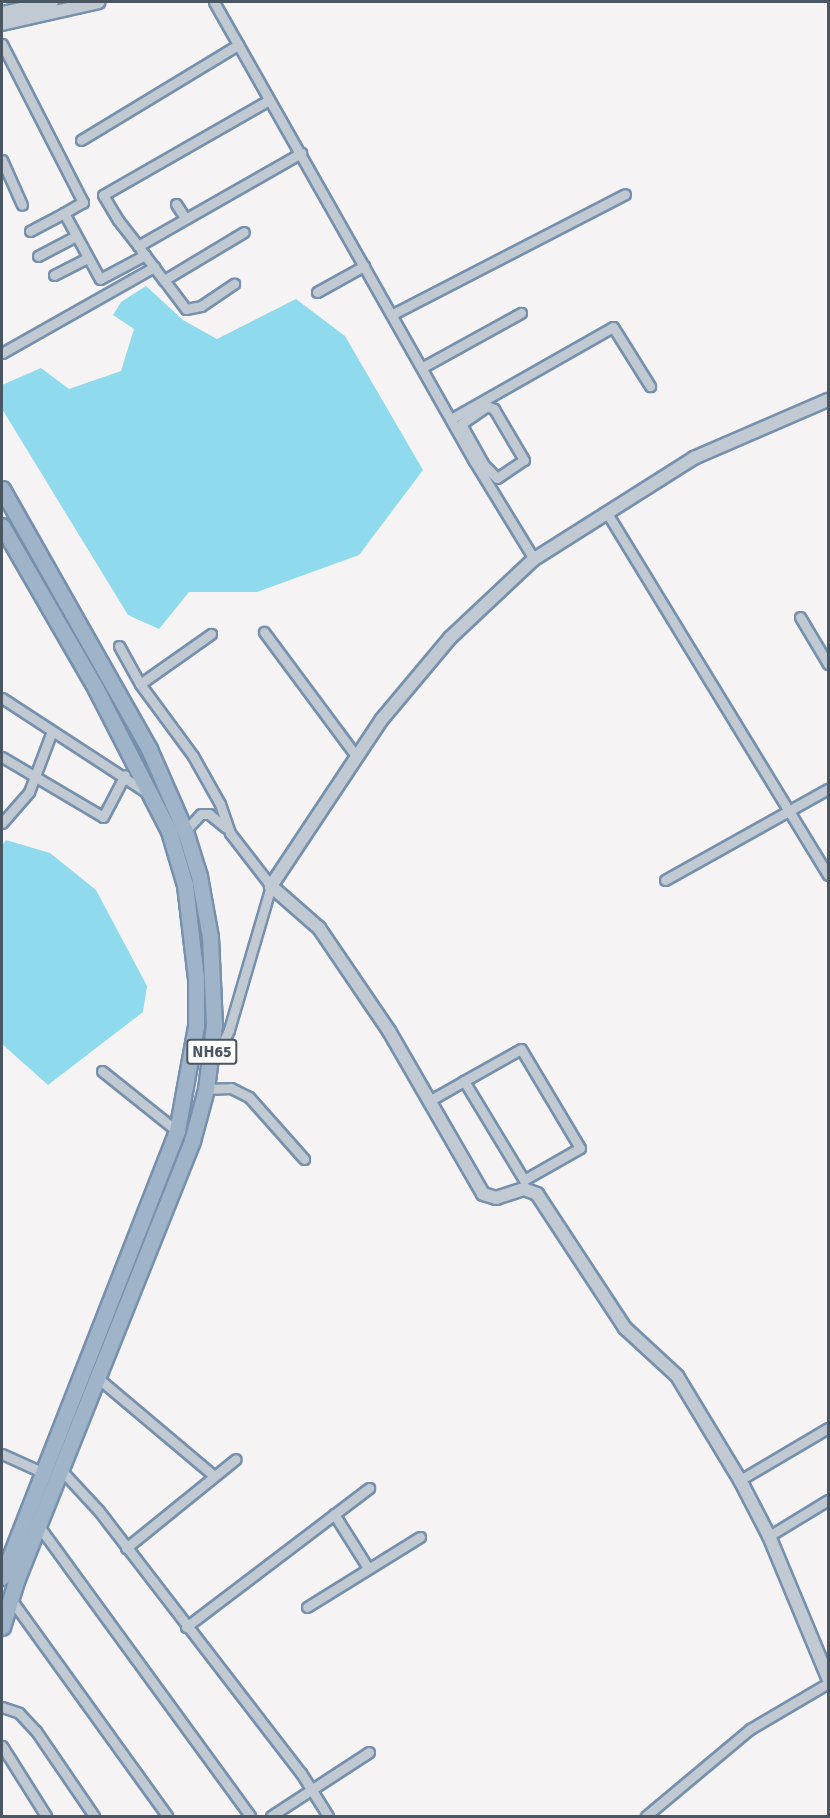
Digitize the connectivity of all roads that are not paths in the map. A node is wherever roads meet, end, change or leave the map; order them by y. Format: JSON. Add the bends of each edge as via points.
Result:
{"nodes":[{"id":1,"x":52,"y":2,"type":"edge"},
{"id":2,"x":99,"y":2,"type":"edge"},
{"id":3,"x":214,"y":2,"type":"edge"},
{"id":4,"x":19,"y":5,"type":"edge"},
{"id":5,"x":2,"y":13,"type":"edge"},
{"id":6,"x":2,"y":24,"type":"edge"},
{"id":7,"x":2,"y":44,"type":"edge"},
{"id":8,"x":238,"y":45,"type":"junction"},
{"id":9,"x":269,"y":100,"type":"junction"},
{"id":10,"x":81,"y":140,"type":"dead end"},
{"id":11,"x":301,"y":153,"type":"junction"},
{"id":12,"x":2,"y":160,"type":"edge"},
{"id":13,"x":625,"y":194,"type":"dead end"},
{"id":14,"x":176,"y":204,"type":"dead end"},
{"id":15,"x":22,"y":205,"type":"dead end"},
{"id":16,"x":64,"y":213,"type":"junction"},
{"id":17,"x":185,"y":218,"type":"junction"},
{"id":18,"x":30,"y":231,"type":"dead end"},
{"id":19,"x":244,"y":232,"type":"dead end"},
{"id":20,"x":76,"y":236,"type":"junction"},
{"id":21,"x":138,"y":246,"type":"junction"},
{"id":22,"x":145,"y":255,"type":"junction"},
{"id":23,"x":38,"y":256,"type":"dead end"},
{"id":24,"x":88,"y":258,"type":"junction"},
{"id":25,"x":364,"y":266,"type":"junction"},
{"id":26,"x":154,"y":267,"type":"junction"},
{"id":27,"x":54,"y":276,"type":"dead end"},
{"id":28,"x":164,"y":280,"type":"junction"},
{"id":29,"x":234,"y":284,"type":"dead end"},
{"id":30,"x":317,"y":292,"type":"dead end"},
{"id":31,"x":521,"y":313,"type":"dead end"},
{"id":32,"x":393,"y":314,"type":"junction"},
{"id":33,"x":2,"y":353,"type":"edge"},
{"id":34,"x":423,"y":368,"type":"junction"},
{"id":35,"x":650,"y":386,"type":"dead end"},
{"id":36,"x":828,"y":400,"type":"edge"},
{"id":37,"x":467,"y":414,"type":"junction"},
{"id":38,"x":451,"y":419,"type":"junction"},
{"id":39,"x":459,"y":428,"type":"junction"},
{"id":40,"x":482,"y":467,"type":"junction"},
{"id":41,"x":2,"y":489,"type":"edge"},
{"id":42,"x":607,"y":513,"type":"junction"},
{"id":43,"x":2,"y":526,"type":"edge"},
{"id":44,"x":534,"y":559,"type":"junction"},
{"id":45,"x":800,"y":617,"type":"dead end"},
{"id":46,"x":264,"y":632,"type":"dead end"},
{"id":47,"x":211,"y":634,"type":"dead end"},
{"id":48,"x":119,"y":646,"type":"dead end"},
{"id":49,"x":828,"y":664,"type":"edge"},
{"id":50,"x":140,"y":684,"type":"junction"},
{"id":51,"x":2,"y":698,"type":"edge"},
{"id":52,"x":52,"y":731,"type":"junction"},
{"id":53,"x":356,"y":756,"type":"junction"},
{"id":54,"x":2,"y":757,"type":"edge"},
{"id":55,"x":34,"y":775,"type":"junction"},
{"id":56,"x":125,"y":775,"type":"junction"},
{"id":57,"x":828,"y":789,"type":"edge"},
{"id":58,"x":154,"y":799,"type":"junction"},
{"id":59,"x":788,"y":812,"type":"junction"},
{"id":60,"x":2,"y":823,"type":"edge"},
{"id":61,"x":185,"y":831,"type":"junction"},
{"id":62,"x":230,"y":833,"type":"junction"},
{"id":63,"x":828,"y":874,"type":"edge"},
{"id":64,"x":665,"y":880,"type":"dead end"},
{"id":65,"x":271,"y":886,"type":"junction"},
{"id":66,"x":212,"y":1053,"type":"junction"},
{"id":67,"x":102,"y":1071,"type":"dead end"},
{"id":68,"x":464,"y":1081,"type":"junction"},
{"id":69,"x":206,"y":1089,"type":"junction"},
{"id":70,"x":429,"y":1101,"type":"junction"},
{"id":71,"x":177,"y":1131,"type":"junction"},
{"id":72,"x":304,"y":1159,"type":"dead end"},
{"id":73,"x":99,"y":1379,"type":"junction"},
{"id":74,"x":828,"y":1428,"type":"edge"},
{"id":75,"x":2,"y":1454,"type":"edge"},
{"id":76,"x":236,"y":1459,"type":"dead end"},
{"id":77,"x":62,"y":1471,"type":"junction"},
{"id":78,"x":42,"y":1472,"type":"junction"},
{"id":79,"x":214,"y":1476,"type":"junction"},
{"id":80,"x":740,"y":1480,"type":"junction"},
{"id":81,"x":369,"y":1488,"type":"dead end"},
{"id":82,"x":828,"y":1500,"type":"edge"},
{"id":83,"x":334,"y":1515,"type":"junction"},
{"id":84,"x":38,"y":1525,"type":"junction"},
{"id":85,"x":769,"y":1536,"type":"junction"},
{"id":86,"x":420,"y":1537,"type":"dead end"},
{"id":87,"x":126,"y":1548,"type":"junction"},
{"id":88,"x":368,"y":1568,"type":"junction"},
{"id":89,"x":2,"y":1577,"type":"edge"},
{"id":90,"x":10,"y":1598,"type":"junction"},
{"id":91,"x":308,"y":1607,"type":"dead end"},
{"id":92,"x":2,"y":1627,"type":"edge"},
{"id":93,"x":186,"y":1627,"type":"junction"},
{"id":94,"x":828,"y":1678,"type":"edge"},
{"id":95,"x":828,"y":1683,"type":"edge"},
{"id":96,"x":2,"y":1707,"type":"edge"},
{"id":97,"x":2,"y":1746,"type":"edge"},
{"id":98,"x":369,"y":1752,"type":"dead end"},
{"id":99,"x":311,"y":1789,"type":"junction"},
{"id":100,"x":46,"y":1816,"type":"edge"},
{"id":101,"x":94,"y":1816,"type":"edge"},
{"id":102,"x":167,"y":1816,"type":"edge"},
{"id":103,"x":250,"y":1816,"type":"edge"},
{"id":104,"x":271,"y":1816,"type":"edge"},
{"id":105,"x":328,"y":1816,"type":"edge"},
{"id":106,"x":646,"y":1816,"type":"edge"}],
"edges":[{"from":1,"to":4,"type":"street"},
{"from":2,"to":6,"type":"street"},
{"from":3,"to":8,"type":"street"},
{"from":4,"to":5,"type":"street"},
{"from":7,"to":16,"type":"street","via":[[83,202]]},
{"from":8,"to":9,"type":"street"},
{"from":8,"to":10,"type":"street"},
{"from":9,"to":11,"type":"street"},
{"from":9,"to":21,"type":"street","via":[[103,195]]},
{"from":11,"to":17,"type":"street"},
{"from":11,"to":25,"type":"street"},
{"from":12,"to":15,"type":"street"},
{"from":13,"to":32,"type":"street"},
{"from":14,"to":17,"type":"street"},
{"from":16,"to":18,"type":"street"},
{"from":16,"to":20,"type":"street"},
{"from":17,"to":21,"type":"street"},
{"from":19,"to":28,"type":"street"},
{"from":20,"to":23,"type":"street"},
{"from":20,"to":24,"type":"street"},
{"from":21,"to":22,"type":"street"},
{"from":22,"to":24,"type":"street","via":[[100,279]]},
{"from":22,"to":26,"type":"street"},
{"from":24,"to":27,"type":"street"},
{"from":25,"to":30,"type":"street"},
{"from":25,"to":32,"type":"street"},
{"from":26,"to":28,"type":"street"},
{"from":26,"to":33,"type":"street"},
{"from":28,"to":29,"type":"street","via":[[186,309],[201,306]]},
{"from":31,"to":34,"type":"street"},
{"from":32,"to":34,"type":"street"},
{"from":34,"to":38,"type":"street"},
{"from":35,"to":37,"type":"street","via":[[613,327]]},
{"from":36,"to":42,"type":"street","via":[[694,458]]},
{"from":37,"to":38,"type":"street"},
{"from":37,"to":39,"type":"street"},
{"from":37,"to":40,"type":"street","via":[[488,406],[494,409],[524,457],[523,462],[497,478]]},
{"from":38,"to":39,"type":"street"},
{"from":39,"to":40,"type":"street"},
{"from":40,"to":44,"type":"street"},
{"from":41,"to":61,"type":"highway","number":"NH65","via":[[149,749]]},
{"from":42,"to":44,"type":"street"},
{"from":42,"to":59,"type":"street"},
{"from":43,"to":58,"type":"highway","number":"NH65"},
{"from":44,"to":53,"type":"street","via":[[450,638]]},
{"from":45,"to":49,"type":"street"},
{"from":46,"to":53,"type":"street"},
{"from":47,"to":50,"type":"street"},
{"from":48,"to":50,"type":"street"},
{"from":50,"to":62,"type":"street","via":[[194,756],[220,804]]},
{"from":51,"to":52,"type":"street"},
{"from":52,"to":55,"type":"street"},
{"from":52,"to":56,"type":"street"},
{"from":53,"to":65,"type":"street"},
{"from":54,"to":55,"type":"street"},
{"from":55,"to":56,"type":"street","via":[[103,818]]},
{"from":55,"to":60,"type":"street","via":[[29,792]]},
{"from":56,"to":58,"type":"street"},
{"from":57,"to":59,"type":"street"},
{"from":58,"to":71,"type":"highway","number":"NH65","via":[[185,885],[196,978],[196,1026]]},
{"from":59,"to":63,"type":"street"},
{"from":59,"to":64,"type":"street"},
{"from":61,"to":62,"type":"street","via":[[194,818],[209,814]]},
{"from":61,"to":66,"type":"highway","number":"NH65","via":[[199,876],[210,937],[214,978]]},
{"from":62,"to":65,"type":"street"},
{"from":65,"to":66,"type":"street","via":[[237,1007],[219,1051]]},
{"from":65,"to":70,"type":"street","via":[[320,928],[389,1031]]},
{"from":66,"to":69,"type":"highway","number":"NH65"},
{"from":67,"to":71,"type":"street"},
{"from":68,"to":68,"type":"street","via":[[521,1048],[579,1148],[524,1180]]},
{"from":68,"to":70,"type":"street"},
{"from":69,"to":72,"type":"street","via":[[231,1088],[249,1097]]},
{"from":69,"to":73,"type":"highway","number":"NH65","via":[[192,1141]]},
{"from":70,"to":80,"type":"street","via":[[483,1194],[496,1198],[532,1190],[543,1201],[626,1328],[677,1376]]},
{"from":71,"to":78,"type":"highway","number":"NH65"},
{"from":73,"to":77,"type":"highway","number":"NH65"},
{"from":73,"to":79,"type":"street"},
{"from":74,"to":80,"type":"street"},
{"from":75,"to":78,"type":"street"},
{"from":76,"to":79,"type":"street"},
{"from":77,"to":84,"type":"highway","number":"NH65"},
{"from":77,"to":87,"type":"street"},
{"from":78,"to":89,"type":"highway","number":"NH65"},
{"from":79,"to":87,"type":"street"},
{"from":80,"to":85,"type":"street"},
{"from":81,"to":83,"type":"street"},
{"from":82,"to":85,"type":"street"},
{"from":83,"to":88,"type":"street"},
{"from":83,"to":93,"type":"street"},
{"from":84,"to":90,"type":"highway","number":"NH65"},
{"from":84,"to":103,"type":"street"},
{"from":85,"to":94,"type":"street"},
{"from":86,"to":88,"type":"street"},
{"from":87,"to":93,"type":"street"},
{"from":88,"to":91,"type":"street"},
{"from":90,"to":92,"type":"highway","number":"NH65"},
{"from":90,"to":102,"type":"street"},
{"from":93,"to":99,"type":"street"},
{"from":95,"to":106,"type":"street","via":[[750,1729]]},
{"from":96,"to":101,"type":"street","via":[[19,1713],[36,1731]]},
{"from":97,"to":100,"type":"street"},
{"from":98,"to":99,"type":"street"},
{"from":99,"to":104,"type":"street"},
{"from":99,"to":105,"type":"street"}]}
